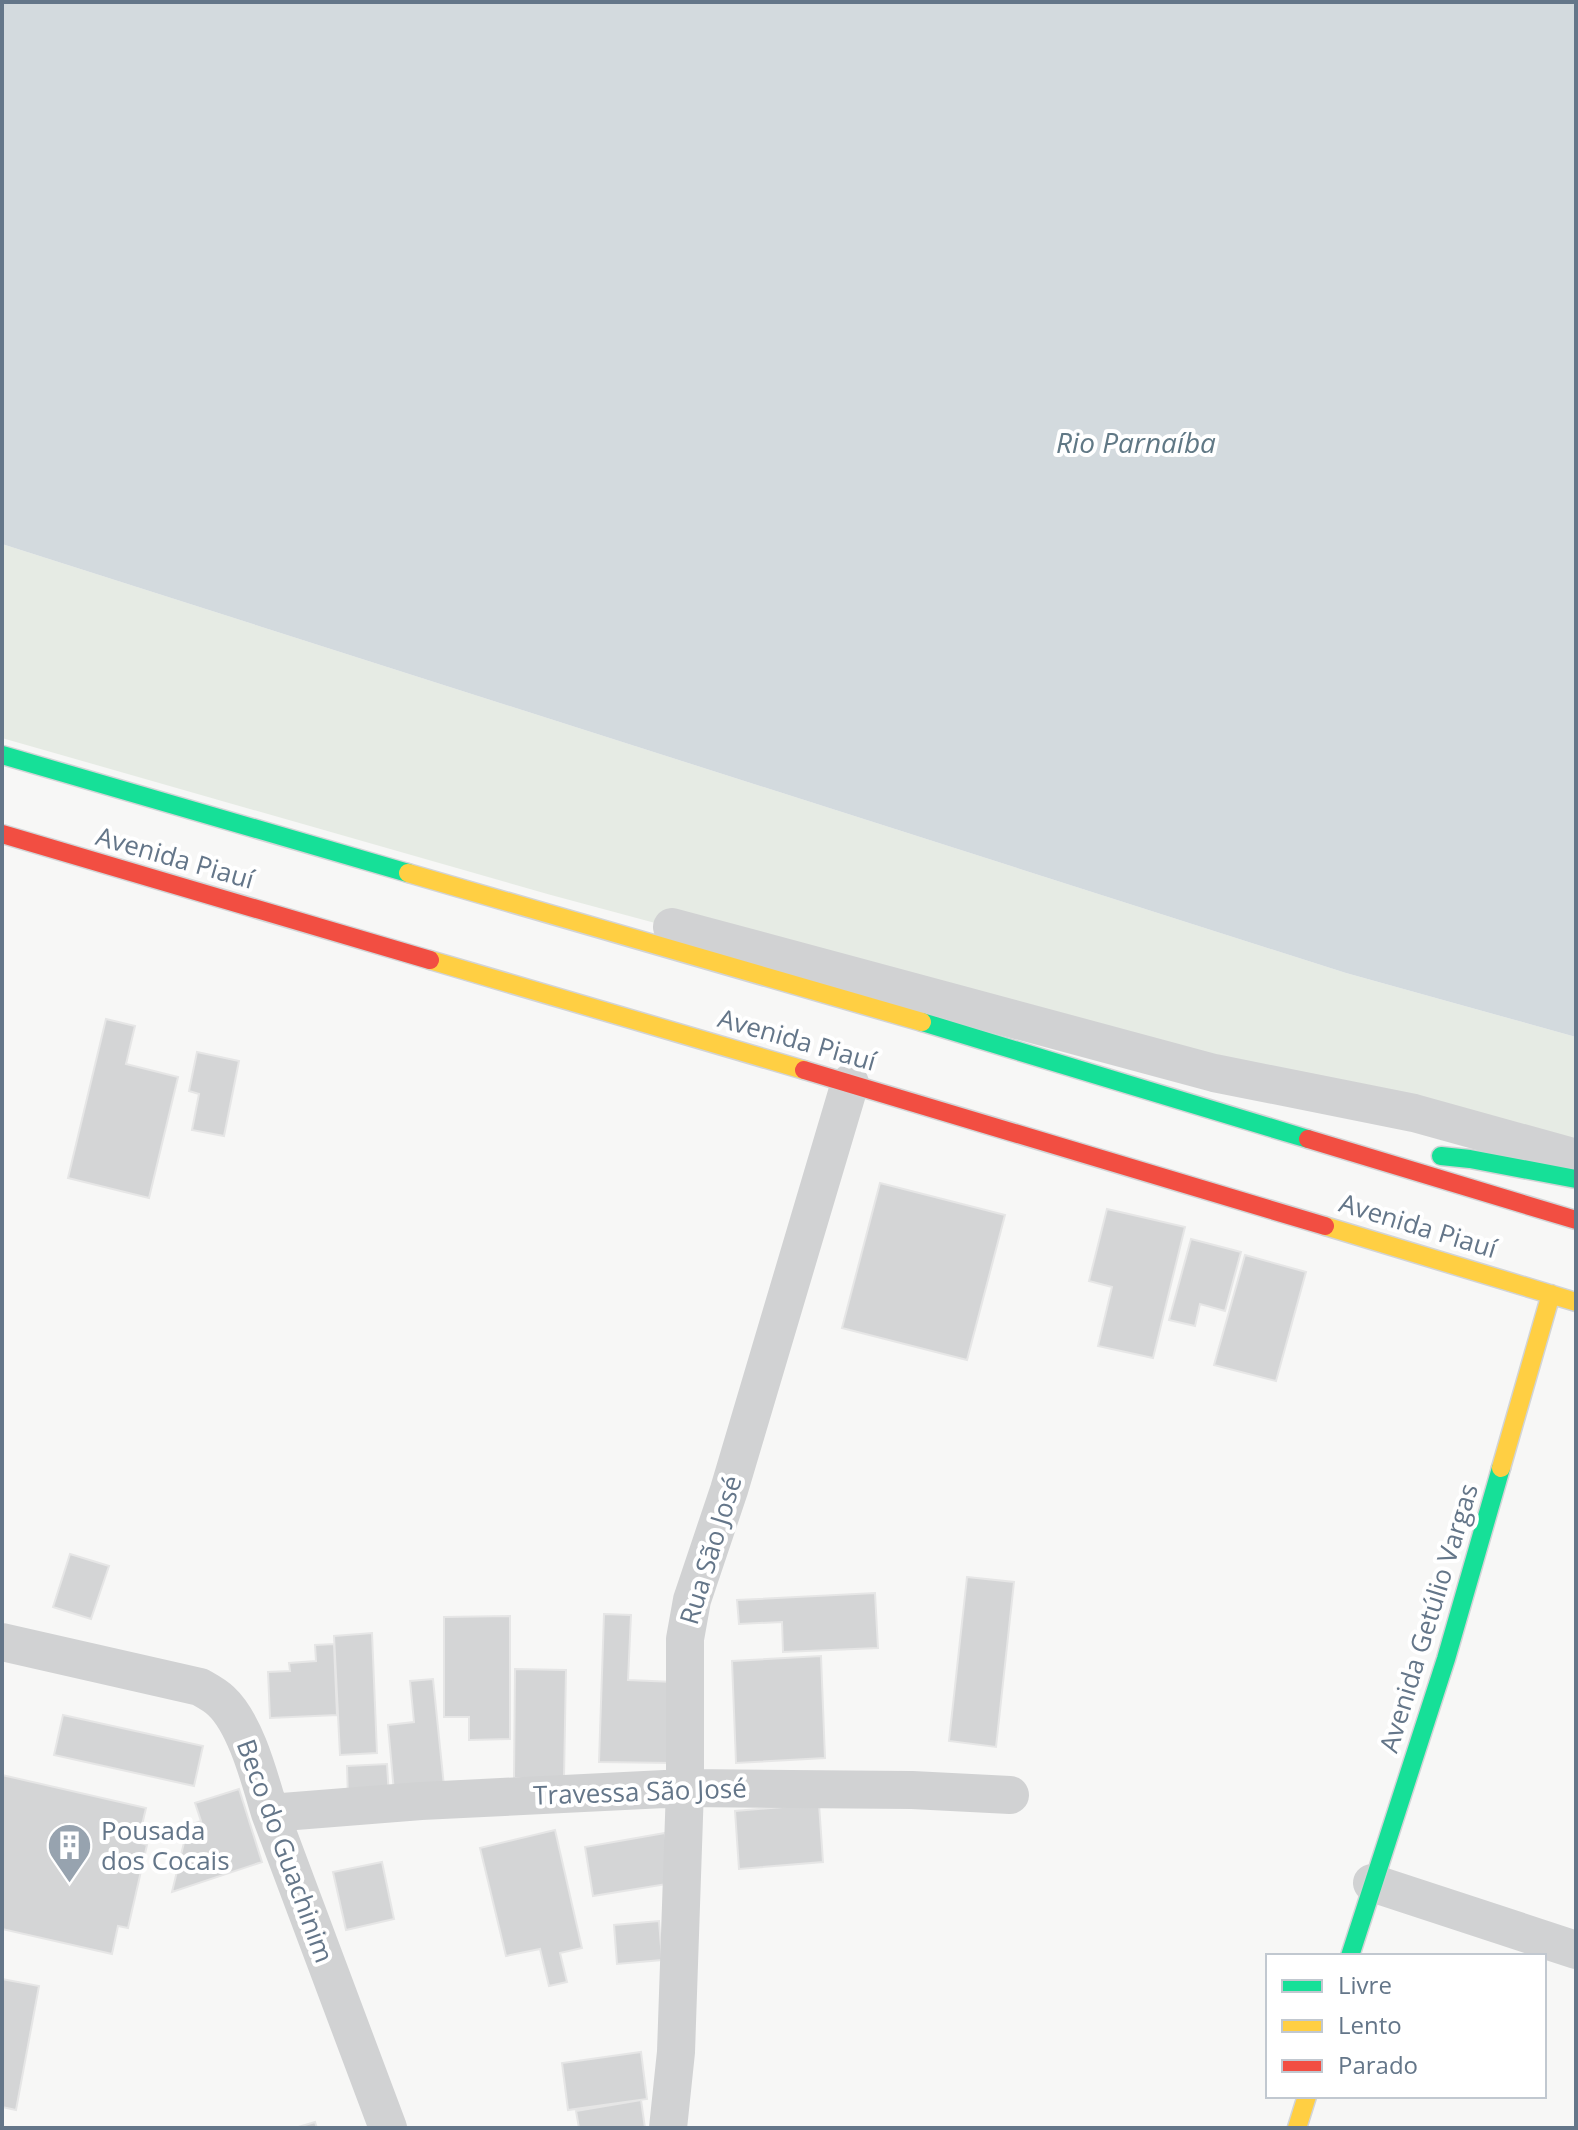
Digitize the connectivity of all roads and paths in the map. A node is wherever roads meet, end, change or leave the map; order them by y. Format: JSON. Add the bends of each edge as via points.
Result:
{"nodes":[{"id":1,"x":2,"y":738,"type":"edge"},
{"id":2,"x":2,"y":755,"type":"edge"},
{"id":3,"x":2,"y":834,"type":"edge"},
{"id":4,"x":850,"y":1083,"type":"junction"},
{"id":5,"x":1329,"y":1144,"type":"junction"},
{"id":6,"x":1572,"y":1171,"type":"edge"},
{"id":7,"x":1576,"y":1220,"type":"edge"},
{"id":8,"x":1551,"y":1294,"type":"junction"},
{"id":9,"x":1576,"y":1302,"type":"edge"},
{"id":10,"x":2,"y":1642,"type":"edge"},
{"id":11,"x":685,"y":1788,"type":"junction"},
{"id":12,"x":1010,"y":1795,"type":"dead end"},
{"id":13,"x":270,"y":1813,"type":"junction"},
{"id":14,"x":1372,"y":1883,"type":"junction"},
{"id":15,"x":1576,"y":1950,"type":"edge"},
{"id":16,"x":1351,"y":1954,"type":"edge"},
{"id":17,"x":1306,"y":2098,"type":"edge"},
{"id":18,"x":388,"y":2128,"type":"edge"},
{"id":19,"x":668,"y":2128,"type":"edge"},
{"id":20,"x":1297,"y":2128,"type":"edge"}],
"edges":[{"from":1,"to":6,"type":"street","via":[[551,895],[1214,1073],[1414,1113]]},
{"from":2,"to":5,"type":"main road","name":"Avenida Piauí"},
{"from":3,"to":4,"type":"main road","name":"Avenida Piauí"},
{"from":4,"to":8,"type":"main road","name":"Avenida Piauí"},
{"from":4,"to":11,"type":"street","name":"Rua São José","via":[[692,1600],[685,1639]]},
{"from":5,"to":6,"type":"main road"},
{"from":5,"to":7,"type":"main road","name":"Avenida Piauí"},
{"from":8,"to":9,"type":"main road","name":"Avenida Piauí"},
{"from":8,"to":14,"type":"main road","name":"Avenida Getúlio Vargas","via":[[1446,1659]]},
{"from":10,"to":13,"type":"street","name":"Beco do Guachinim","via":[[200,1687],[220,1699],[257,1768]]},
{"from":11,"to":12,"type":"street","name":"Travessa São José"},
{"from":11,"to":13,"type":"street","name":"Travessa São José"},
{"from":11,"to":19,"type":"street","name":"Rua São José","via":[[676,2052]]},
{"from":13,"to":18,"type":"street","name":"Beco do Guachinim"},
{"from":14,"to":15,"type":"street"},
{"from":14,"to":16,"type":"main road","name":"Avenida Getúlio Vargas"},
{"from":17,"to":20,"type":"main road"}]}
